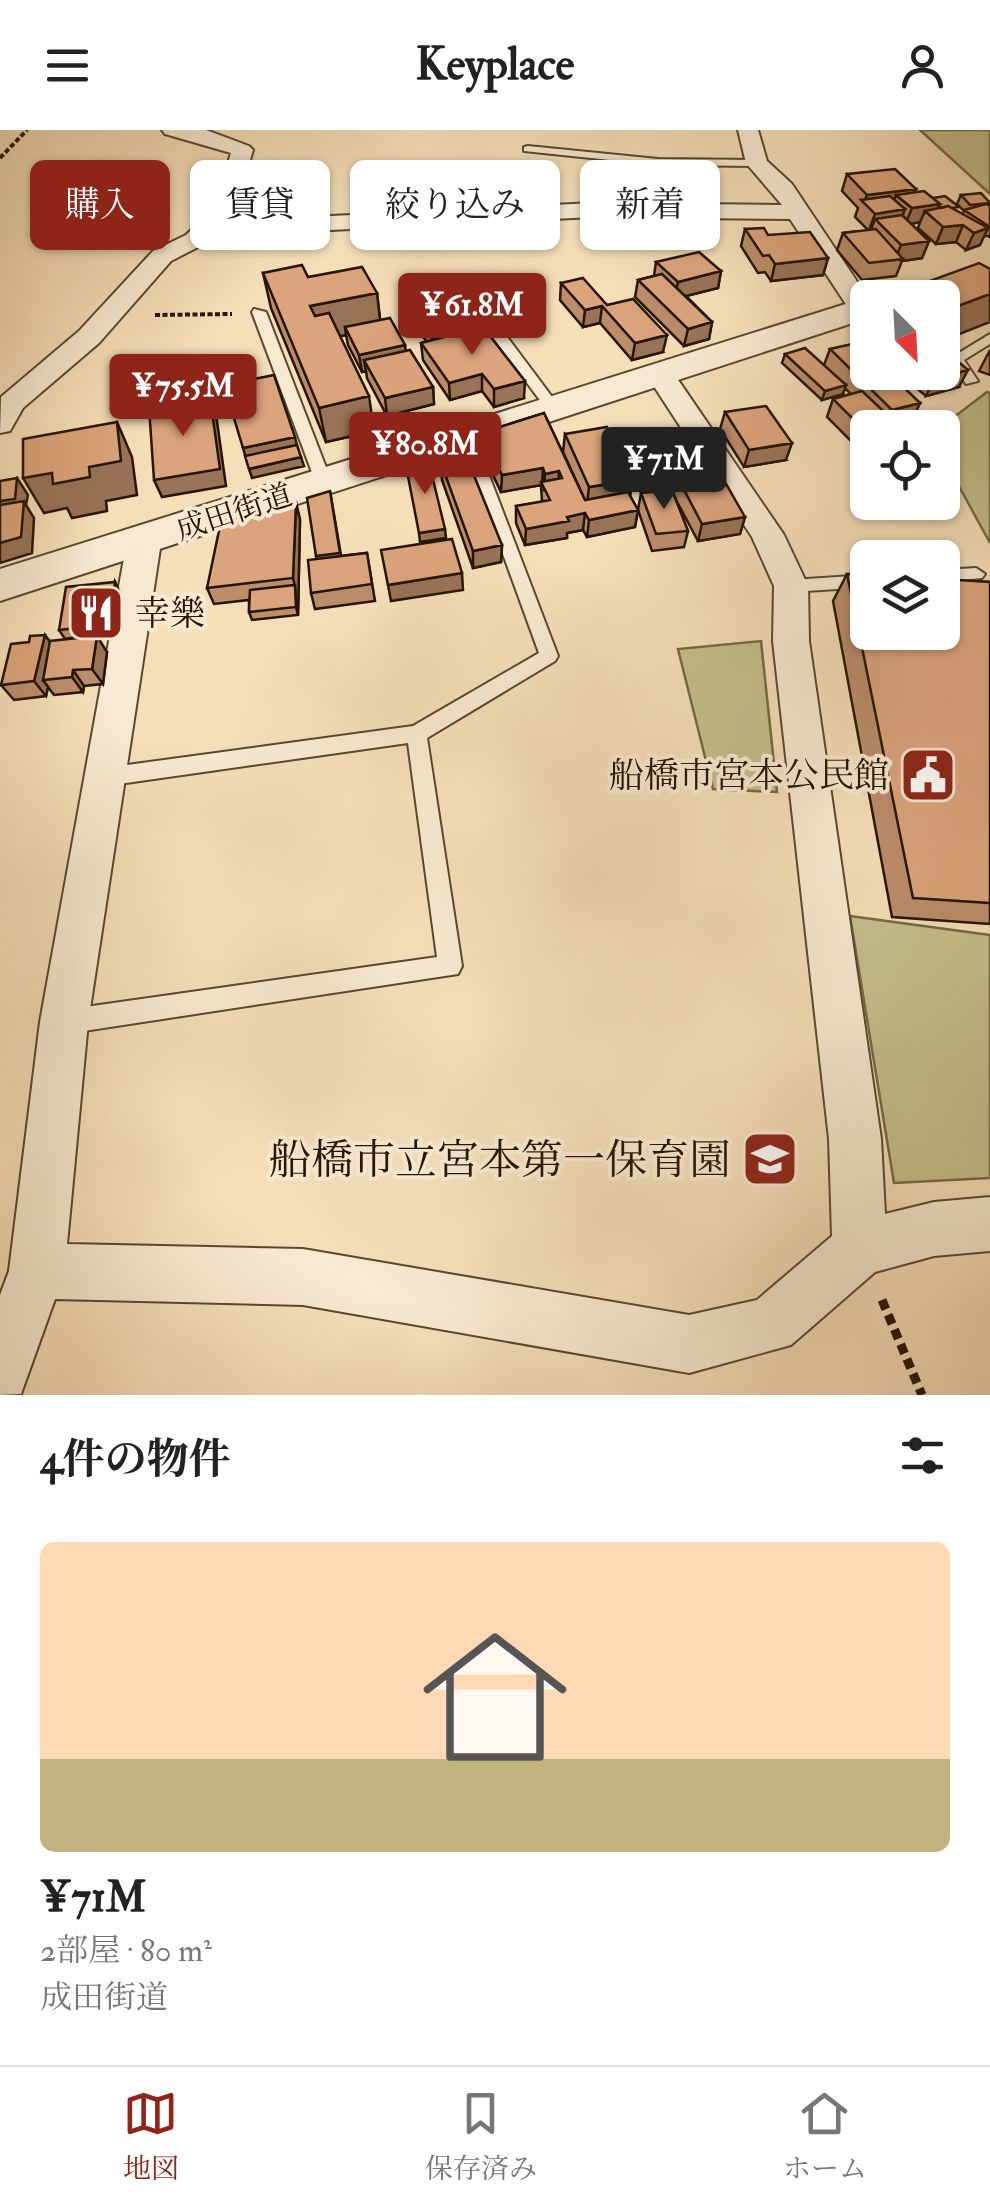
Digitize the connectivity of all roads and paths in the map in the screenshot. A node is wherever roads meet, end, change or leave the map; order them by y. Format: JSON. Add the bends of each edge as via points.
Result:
{"nodes":[{"id":1,"x":27,"y":130,"type":"edge"},
{"id":2,"x":172,"y":130,"type":"edge"},
{"id":3,"x":748,"y":130,"type":"edge"},
{"id":4,"x":200,"y":132,"type":"edge"},
{"id":5,"x":528,"y":149,"type":"dead end"},
{"id":6,"x":0,"y":158,"type":"edge"},
{"id":7,"x":240,"y":160,"type":"edge"},
{"id":8,"x":757,"y":163,"type":"junction"},
{"id":9,"x":798,"y":212,"type":"junction"},
{"id":10,"x":330,"y":223,"type":"edge"},
{"id":11,"x":190,"y":242,"type":"edge"},
{"id":12,"x":850,"y":287,"type":"edge"},
{"id":13,"x":479,"y":309,"type":"dead end"},
{"id":14,"x":258,"y":312,"type":"joint"},
{"id":15,"x":850,"y":313,"type":"edge"},
{"id":16,"x":109,"y":314,"type":"junction"},
{"id":17,"x":990,"y":338,"type":"edge"},
{"id":18,"x":660,"y":374,"type":"junction"},
{"id":19,"x":971,"y":380,"type":"edge"},
{"id":20,"x":553,"y":408,"type":"junction"},
{"id":21,"x":4,"y":409,"type":"edge"},
{"id":22,"x":467,"y":436,"type":"junction"},
{"id":23,"x":324,"y":483,"type":"junction"},
{"id":24,"x":144,"y":542,"type":"junction"},
{"id":25,"x":976,"y":574,"type":"dead end"},
{"id":26,"x":960,"y":575,"type":"edge"},
{"id":27,"x":850,"y":582,"type":"edge"},
{"id":28,"x":0,"y":585,"type":"edge"},
{"id":29,"x":791,"y":586,"type":"junction"},
{"id":30,"x":417,"y":734,"type":"junction"},
{"id":31,"x":105,"y":777,"type":"junction"},
{"id":32,"x":64,"y":1022,"type":"junction"},
{"id":33,"x":990,"y":1224,"type":"edge"},
{"id":34,"x":860,"y":1248,"type":"junction"},
{"id":35,"x":38,"y":1271,"type":"junction"},
{"id":36,"x":0,"y":1373,"type":"edge"},
{"id":37,"x":922,"y":1395,"type":"edge"}],
"edges":[{"from":1,"to":6,"type":"path"},
{"from":2,"to":4,"type":"street"},
{"from":3,"to":8,"type":"street"},
{"from":4,"to":7,"type":"street","via":[[242,150]]},
{"from":5,"to":8,"type":"lane","via":[[658,162]]},
{"from":8,"to":9,"type":"street"},
{"from":9,"to":10,"type":"street","via":[[593,210]]},
{"from":9,"to":12,"type":"street"},
{"from":11,"to":16,"type":"street","via":[[162,256]]},
{"from":13,"to":20,"type":"lane"},
{"from":14,"to":16,"type":"path"},
{"from":14,"to":23,"type":"lane"},
{"from":15,"to":18,"type":"street","name":"成田街道"},
{"from":16,"to":21,"type":"street"},
{"from":17,"to":19,"type":"lane","via":[[956,359]]},
{"from":18,"to":20,"type":"street","name":"成田街道"},
{"from":18,"to":29,"type":"street","via":[[767,536]]},
{"from":20,"to":22,"type":"street","name":"成田街道"},
{"from":22,"to":23,"type":"street","name":"成田街道"},
{"from":22,"to":30,"type":"lane","via":[[549,656]]},
{"from":23,"to":24,"type":"street","name":"成田街道"},
{"from":24,"to":28,"type":"street","name":"成田街道"},
{"from":24,"to":31,"type":"street"},
{"from":25,"to":26,"type":"lane"},
{"from":27,"to":29,"type":"lane"},
{"from":29,"to":34,"type":"street","via":[[791,640],[855,1139]]},
{"from":30,"to":31,"type":"lane"},
{"from":30,"to":32,"type":"lane","via":[[450,966]]},
{"from":31,"to":32,"type":"street"},
{"from":32,"to":35,"type":"street"},
{"from":33,"to":34,"type":"street","via":[[934,1229]]},
{"from":34,"to":35,"type":"street","via":[[771,1325],[689,1344],[303,1277]]},
{"from":34,"to":37,"type":"path"},
{"from":35,"to":36,"type":"street"}]}
